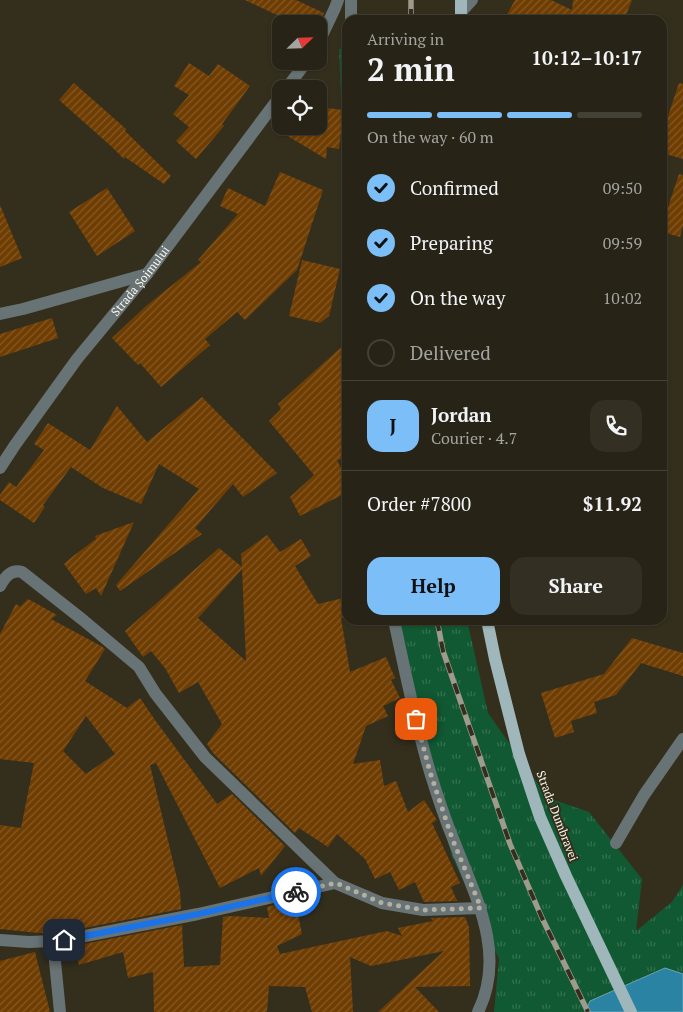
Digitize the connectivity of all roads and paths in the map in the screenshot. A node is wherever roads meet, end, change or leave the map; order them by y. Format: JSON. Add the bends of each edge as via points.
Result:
{"nodes":[{"id":1,"x":338,"y":0,"type":"edge"},
{"id":2,"x":351,"y":0,"type":"edge"},
{"id":3,"x":472,"y":0,"type":"edge"},
{"id":4,"x":461,"y":11,"type":"edge"},
{"id":5,"x":351,"y":15,"type":"edge"},
{"id":6,"x":328,"y":23,"type":"edge"},
{"id":7,"x":272,"y":107,"type":"edge"},
{"id":8,"x":147,"y":274,"type":"junction"},
{"id":9,"x":0,"y":314,"type":"edge"},
{"id":10,"x":0,"y":468,"type":"edge"},
{"id":11,"x":0,"y":586,"type":"edge"},
{"id":12,"x":395,"y":625,"type":"edge"},
{"id":13,"x":488,"y":625,"type":"edge"},
{"id":14,"x":683,"y":739,"type":"edge"},
{"id":15,"x":616,"y":843,"type":"dead end"},
{"id":16,"x":336,"y":883,"type":"junction"},
{"id":17,"x":481,"y":908,"type":"junction"},
{"id":18,"x":0,"y":940,"type":"edge"},
{"id":19,"x":53,"y":941,"type":"junction"},
{"id":20,"x":60,"y":1012,"type":"edge"},
{"id":21,"x":478,"y":1012,"type":"edge"},
{"id":22,"x":632,"y":1012,"type":"edge"}],
"edges":[{"from":1,"to":6,"type":"street"},
{"from":2,"to":5,"type":"street"},
{"from":3,"to":4,"type":"street"},
{"from":7,"to":8,"type":"street","name":"Strada Șoimului"},
{"from":8,"to":9,"type":"street"},
{"from":8,"to":10,"type":"street","name":"Strada Șoimului","via":[[78,359]]},
{"from":11,"to":16,"type":"street","via":[[10,573],[22,572],[139,667],[205,757]]},
{"from":12,"to":17,"type":"street","via":[[430,772],[452,838]]},
{"from":13,"to":22,"type":"main road","name":"Strada Dumbravei","via":[[519,754],[540,817]]},
{"from":14,"to":15,"type":"street","via":[[644,794]]},
{"from":16,"to":17,"type":"street","via":[[382,903],[423,910]]},
{"from":16,"to":19,"type":"street","via":[[198,914]]},
{"from":17,"to":21,"type":"street","via":[[490,949],[489,977]]},
{"from":18,"to":19,"type":"street"},
{"from":19,"to":20,"type":"street"}]}
